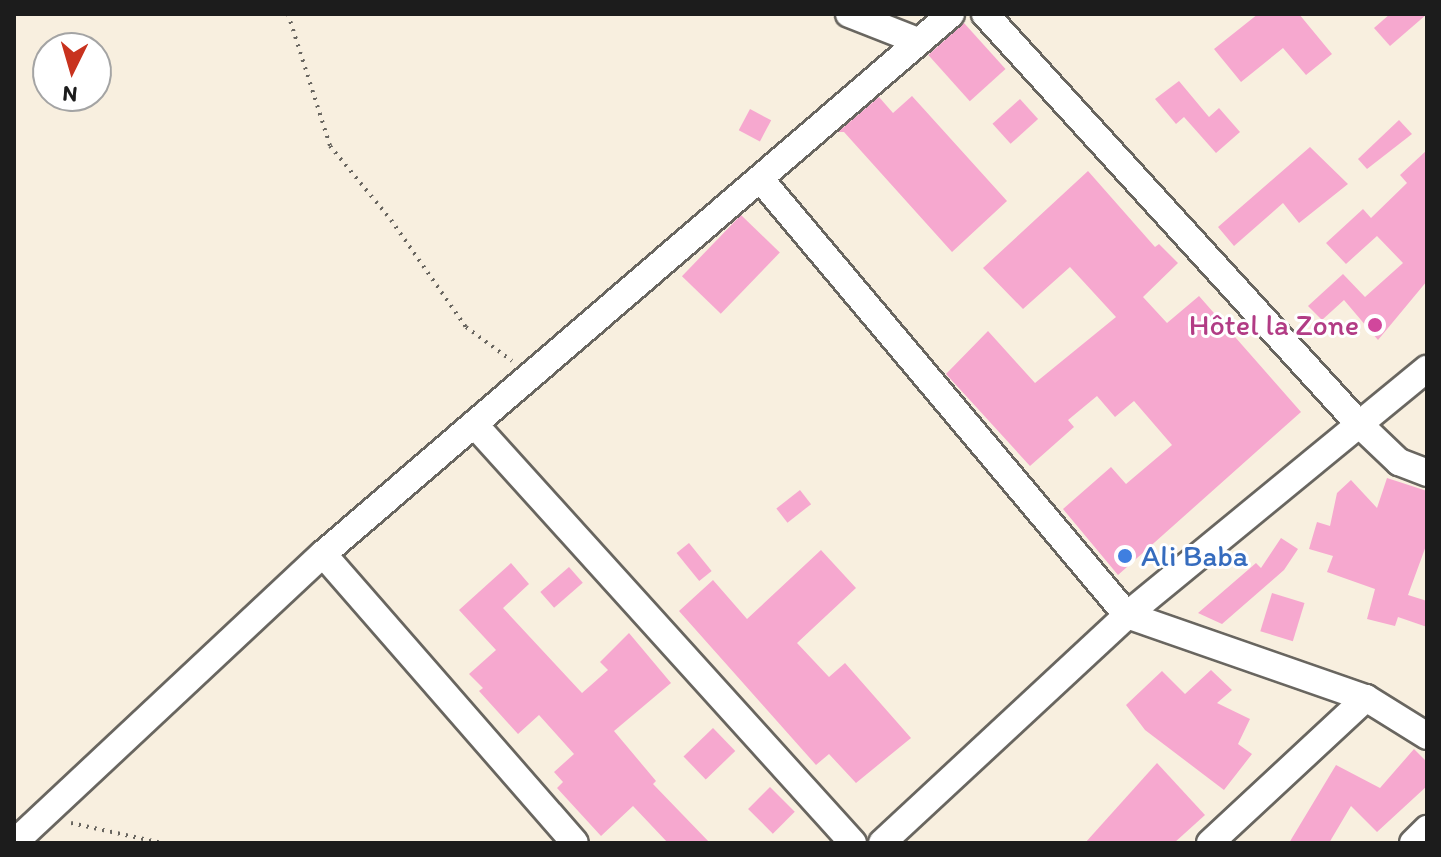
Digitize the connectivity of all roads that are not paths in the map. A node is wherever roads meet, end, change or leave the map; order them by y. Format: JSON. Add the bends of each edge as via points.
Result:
{"nodes":[{"id":1,"x":849,"y":14,"type":"edge"},
{"id":2,"x":951,"y":14,"type":"edge"},
{"id":3,"x":985,"y":14,"type":"edge"},
{"id":4,"x":918,"y":41,"type":"junction"},
{"id":5,"x":762,"y":181,"type":"junction"},
{"id":6,"x":1427,"y":369,"type":"edge"},
{"id":7,"x":1358,"y":423,"type":"junction"},
{"id":8,"x":474,"y":424,"type":"junction"},
{"id":9,"x":1427,"y":473,"type":"edge"},
{"id":10,"x":323,"y":554,"type":"junction"},
{"id":11,"x":1127,"y":615,"type":"junction"},
{"id":12,"x":1366,"y":698,"type":"junction"},
{"id":13,"x":1427,"y":736,"type":"edge"},
{"id":14,"x":1427,"y":829,"type":"edge"},
{"id":15,"x":14,"y":843,"type":"edge"},
{"id":16,"x":575,"y":843,"type":"edge"},
{"id":17,"x":853,"y":843,"type":"edge"},
{"id":18,"x":882,"y":843,"type":"edge"},
{"id":19,"x":1210,"y":843,"type":"edge"},
{"id":20,"x":1413,"y":843,"type":"edge"}],
"edges":[{"from":1,"to":4,"type":"street"},
{"from":2,"to":4,"type":"street"},
{"from":3,"to":7,"type":"street"},
{"from":4,"to":5,"type":"street"},
{"from":5,"to":8,"type":"street"},
{"from":5,"to":11,"type":"street"},
{"from":6,"to":7,"type":"street"},
{"from":7,"to":9,"type":"street","via":[[1399,462]]},
{"from":7,"to":11,"type":"street"},
{"from":8,"to":10,"type":"street"},
{"from":8,"to":17,"type":"street"},
{"from":10,"to":15,"type":"street"},
{"from":10,"to":16,"type":"street"},
{"from":11,"to":12,"type":"street"},
{"from":11,"to":18,"type":"street"},
{"from":12,"to":13,"type":"street"},
{"from":12,"to":19,"type":"street"},
{"from":14,"to":20,"type":"street"}]}
